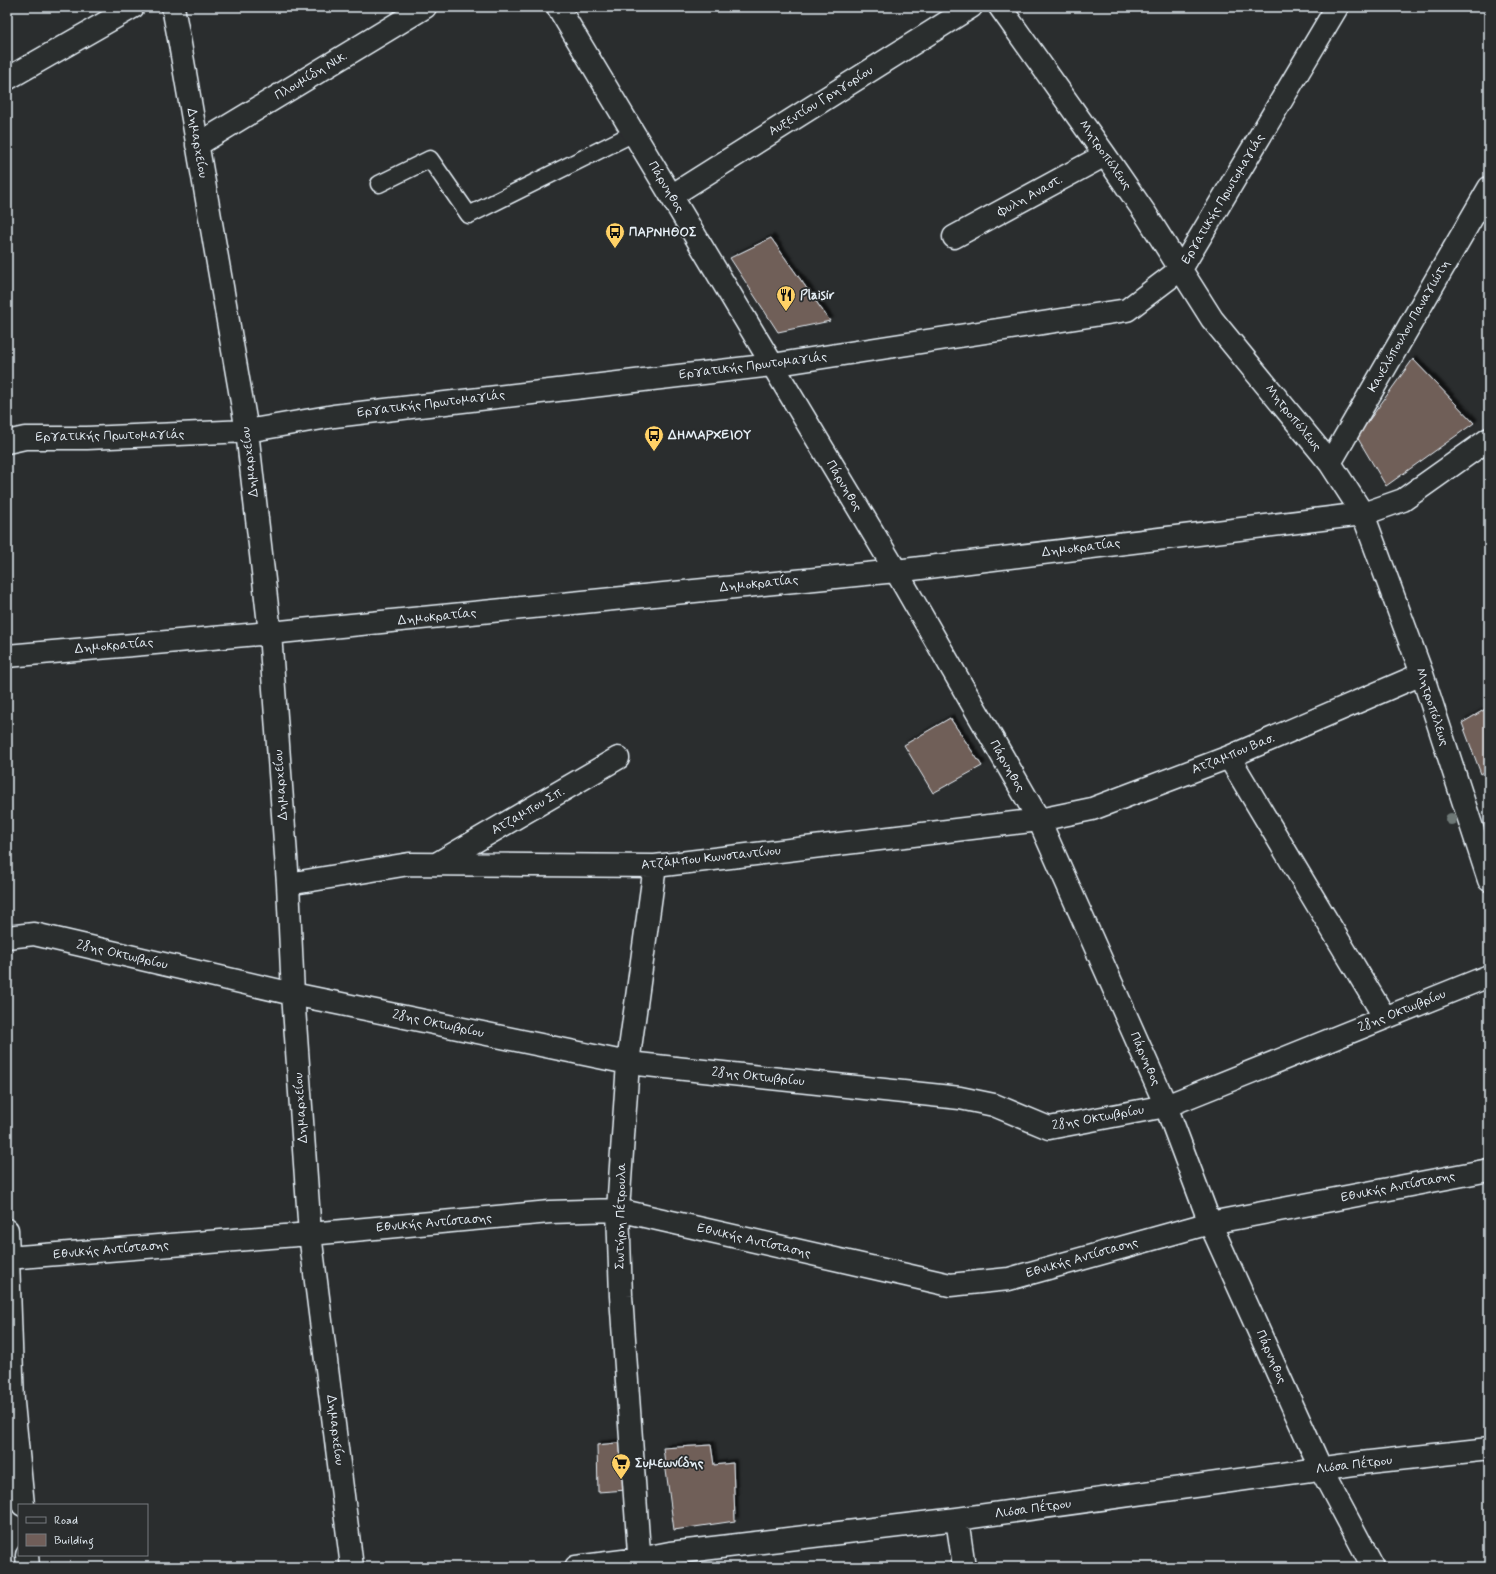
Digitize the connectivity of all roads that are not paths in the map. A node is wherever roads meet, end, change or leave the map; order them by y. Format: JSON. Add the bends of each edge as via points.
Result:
{"nodes":[{"id":1,"x":133,"y":7,"type":"edge"},
{"id":2,"x":172,"y":7,"type":"edge"},
{"id":3,"x":426,"y":7,"type":"edge"},
{"id":4,"x":558,"y":7,"type":"edge"},
{"id":5,"x":971,"y":7,"type":"edge"},
{"id":6,"x":1000,"y":7,"type":"edge"},
{"id":7,"x":1338,"y":7,"type":"edge"},
{"id":8,"x":7,"y":79,"type":"edge"},
{"id":9,"x":634,"y":134,"type":"junction"},
{"id":10,"x":197,"y":145,"type":"junction"},
{"id":11,"x":1105,"y":155,"type":"junction"},
{"id":12,"x":379,"y":184,"type":"dead end"},
{"id":13,"x":1489,"y":188,"type":"edge"},
{"id":14,"x":671,"y":196,"type":"junction"},
{"id":15,"x":954,"y":237,"type":"dead end"},
{"id":16,"x":1181,"y":269,"type":"junction"},
{"id":17,"x":772,"y":365,"type":"junction"},
{"id":18,"x":247,"y":431,"type":"junction"},
{"id":19,"x":1489,"y":439,"type":"edge"},
{"id":20,"x":7,"y":442,"type":"edge"},
{"id":21,"x":1330,"y":463,"type":"junction"},
{"id":22,"x":1363,"y":514,"type":"junction"},
{"id":23,"x":896,"y":571,"type":"junction"},
{"id":24,"x":270,"y":633,"type":"junction"},
{"id":25,"x":7,"y":656,"type":"edge"},
{"id":26,"x":1422,"y":674,"type":"junction"},
{"id":27,"x":1229,"y":757,"type":"junction"},
{"id":28,"x":618,"y":758,"type":"dead end"},
{"id":29,"x":1039,"y":820,"type":"junction"},
{"id":30,"x":437,"y":864,"type":"junction"},
{"id":31,"x":654,"y":866,"type":"junction"},
{"id":32,"x":1489,"y":880,"type":"edge"},
{"id":33,"x":288,"y":884,"type":"junction"},
{"id":34,"x":7,"y":937,"type":"edge"},
{"id":35,"x":1489,"y":976,"type":"edge"},
{"id":36,"x":294,"y":994,"type":"junction"},
{"id":37,"x":1385,"y":1018,"type":"junction"},
{"id":38,"x":628,"y":1063,"type":"junction"},
{"id":39,"x":1166,"y":1106,"type":"junction"},
{"id":40,"x":1489,"y":1170,"type":"edge"},
{"id":41,"x":618,"y":1210,"type":"junction"},
{"id":42,"x":1210,"y":1223,"type":"junction"},
{"id":43,"x":7,"y":1230,"type":"edge"},
{"id":44,"x":310,"y":1234,"type":"junction"},
{"id":45,"x":8,"y":1259,"type":"edge"},
{"id":46,"x":10,"y":1404,"type":"edge"},
{"id":47,"x":1489,"y":1449,"type":"edge"},
{"id":48,"x":1321,"y":1469,"type":"junction"},
{"id":49,"x":23,"y":1504,"type":"edge"},
{"id":50,"x":957,"y":1519,"type":"junction"},
{"id":51,"x":27,"y":1556,"type":"edge"},
{"id":52,"x":639,"y":1563,"type":"edge"},
{"id":53,"x":28,"y":1567,"type":"edge"},
{"id":54,"x":352,"y":1567,"type":"edge"},
{"id":55,"x":576,"y":1567,"type":"edge"},
{"id":56,"x":964,"y":1567,"type":"edge"},
{"id":57,"x":1374,"y":1567,"type":"edge"}],
"edges":[{"from":1,"to":8,"type":"street"},
{"from":2,"to":10,"type":"street","name":"Δημαρχείου"},
{"from":3,"to":10,"type":"street","name":"Πλουμίδη Νικ."},
{"from":4,"to":9,"type":"street","name":"Πάρνηθος"},
{"from":5,"to":14,"type":"street","name":"Αυξεντίου Γρηγορίου"},
{"from":6,"to":11,"type":"street","name":"Μητροπόλεως"},
{"from":7,"to":16,"type":"street","name":"Εργατικής Πρωτομαγιάς"},
{"from":9,"to":12,"type":"lane","via":[[469,215],[430,159]]},
{"from":9,"to":14,"type":"street","name":"Πάρνηθος"},
{"from":10,"to":18,"type":"street","name":"Δημαρχείου"},
{"from":11,"to":15,"type":"street","name":"Φυλη Αναστ."},
{"from":11,"to":16,"type":"street","name":"Μητροπόλεως"},
{"from":13,"to":21,"type":"street","name":"Κανελόπουλου Παναγιώτη"},
{"from":14,"to":17,"type":"street","name":"Πάρνηθος"},
{"from":16,"to":17,"type":"street","name":"Εργατικής Πρωτομαγιάς","via":[[1127,310]]},
{"from":16,"to":21,"type":"street","name":"Μητροπόλεως","via":[[1212,319]]},
{"from":17,"to":18,"type":"street","name":"Εργατικής Πρωτομαγιάς","via":[[334,416]]},
{"from":17,"to":23,"type":"street","name":"Πάρνηθος"},
{"from":18,"to":20,"type":"street","name":"Εργατικής Πρωτομαγιάς","via":[[25,438]]},
{"from":18,"to":24,"type":"street","name":"Δημαρχείου"},
{"from":19,"to":22,"type":"street","name":"Δημοκρατίας","via":[[1404,500]]},
{"from":21,"to":22,"type":"street","name":"Μητροπόλεως"},
{"from":22,"to":23,"type":"street","name":"Δημοκρατίας"},
{"from":22,"to":26,"type":"street","name":"Μητροπόλεως"},
{"from":23,"to":24,"type":"street","name":"Δημοκρατίας"},
{"from":23,"to":29,"type":"street","name":"Πάρνηθος"},
{"from":24,"to":25,"type":"street","name":"Δημοκρατίας"},
{"from":24,"to":33,"type":"street","name":"Δημαρχείου"},
{"from":26,"to":27,"type":"street","name":"Ατζαμπου Βασ."},
{"from":26,"to":32,"type":"street","name":"Μητροπόλεως"},
{"from":27,"to":29,"type":"street","name":"Ατζαμπου Βασ.","via":[[1092,809]]},
{"from":27,"to":37,"type":"street"},
{"from":28,"to":30,"type":"street","name":"Ατζαμπου Σπ."},
{"from":29,"to":31,"type":"street","name":"Ατζάμπου Κωνσταντίνου"},
{"from":29,"to":39,"type":"street","name":"Πάρνηθος"},
{"from":30,"to":31,"type":"street","name":"Ατζάμπου Κωνσταντίνου"},
{"from":30,"to":33,"type":"street","name":"Ατζάμπου Κωνσταντίνου","via":[[409,864]]},
{"from":31,"to":38,"type":"street","name":"Σωτήρη Πέτρουλα"},
{"from":33,"to":36,"type":"street","name":"Δημαρχείου"},
{"from":34,"to":36,"type":"street","name":"28ης Οκτωβρίου","via":[[34,934]]},
{"from":35,"to":37,"type":"street","name":"28ης Οκτωβρίου"},
{"from":36,"to":38,"type":"street","name":"28ης Οκτωβρίου"},
{"from":36,"to":44,"type":"street","name":"Δημαρχείου"},
{"from":37,"to":39,"type":"street","name":"28ης Οκτωβρίου"},
{"from":38,"to":39,"type":"street","name":"28ης Οκτωβρίου","via":[[960,1098],[994,1105],[1049,1128]]},
{"from":38,"to":41,"type":"street","name":"Σωτήρη Πέτρουλα"},
{"from":39,"to":42,"type":"street","name":"Πάρνηθος"},
{"from":40,"to":42,"type":"street","name":"Εθνικής Αντίστασης"},
{"from":41,"to":42,"type":"street","name":"Εθνικής Αντίστασης","via":[[950,1285],[1009,1279]]},
{"from":41,"to":44,"type":"street","name":"Εθνικής Αντίστασης","via":[[550,1212]]},
{"from":41,"to":52,"type":"street","name":"Σωτήρη Πέτρουλα","via":[[621,1296]]},
{"from":42,"to":48,"type":"street","name":"Πάρνηθος"},
{"from":43,"to":45,"type":"street"},
{"from":44,"to":45,"type":"street","name":"Εθνικής Αντίστασης"},
{"from":44,"to":54,"type":"street","name":"Δημαρχείου"},
{"from":45,"to":46,"type":"street"},
{"from":46,"to":49,"type":"street"},
{"from":47,"to":48,"type":"street","name":"Λιόσα Πέτρου"},
{"from":48,"to":50,"type":"street","name":"Λιόσα Πέτρου"},
{"from":48,"to":57,"type":"street","name":"Πάρνηθος"},
{"from":50,"to":52,"type":"street","name":"Λιόσα Πέτρου","via":[[670,1553]]},
{"from":50,"to":56,"type":"street"},
{"from":51,"to":53,"type":"street"},
{"from":52,"to":55,"type":"street","name":"Λιόσα Πέτρου"}]}
